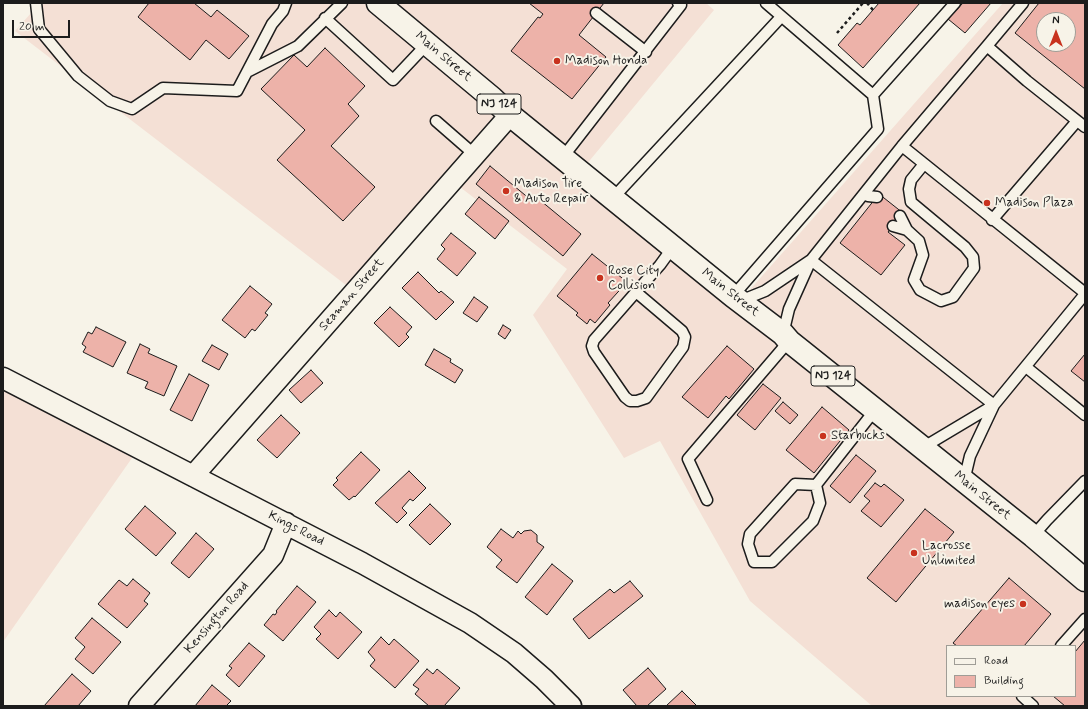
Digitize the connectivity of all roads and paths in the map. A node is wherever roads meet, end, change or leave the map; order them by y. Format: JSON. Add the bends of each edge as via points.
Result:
{"nodes":[{"id":1,"x":36,"y":3,"type":"edge"},
{"id":2,"x":286,"y":3,"type":"edge"},
{"id":3,"x":342,"y":3,"type":"edge"},
{"id":4,"x":766,"y":3,"type":"edge"},
{"id":5,"x":863,"y":3,"type":"edge"},
{"id":6,"x":867,"y":3,"type":"edge"},
{"id":7,"x":955,"y":3,"type":"edge"},
{"id":8,"x":1023,"y":3,"type":"edge"},
{"id":9,"x":381,"y":4,"type":"edge"},
{"id":10,"x":680,"y":4,"type":"edge"},
{"id":11,"x":873,"y":10,"type":"dead end"},
{"id":12,"x":596,"y":13,"type":"dead end"},
{"id":13,"x":781,"y":17,"type":"junction"},
{"id":14,"x":325,"y":18,"type":"junction"},
{"id":15,"x":836,"y":33,"type":"dead end"},
{"id":16,"x":426,"y":44,"type":"junction"},
{"id":17,"x":987,"y":46,"type":"junction"},
{"id":18,"x":646,"y":52,"type":"junction"},
{"id":19,"x":247,"y":72,"type":"junction"},
{"id":20,"x":873,"y":95,"type":"junction"},
{"id":21,"x":510,"y":115,"type":"junction"},
{"id":22,"x":436,"y":121,"type":"dead end"},
{"id":23,"x":1081,"y":124,"type":"edge"},
{"id":24,"x":902,"y":146,"type":"junction"},
{"id":25,"x":475,"y":156,"type":"junction"},
{"id":26,"x":563,"y":157,"type":"junction"},
{"id":27,"x":924,"y":164,"type":"junction"},
{"id":28,"x":613,"y":198,"type":"junction"},
{"id":29,"x":900,"y":216,"type":"dead end"},
{"id":30,"x":992,"y":220,"type":"junction"},
{"id":31,"x":892,"y":226,"type":"dead end"},
{"id":32,"x":907,"y":230,"type":"junction"},
{"id":33,"x":673,"y":247,"type":"junction"},
{"id":34,"x":811,"y":260,"type":"junction"},
{"id":35,"x":636,"y":292,"type":"junction"},
{"id":36,"x":1085,"y":294,"type":"edge"},
{"id":37,"x":737,"y":299,"type":"junction"},
{"id":38,"x":786,"y":337,"type":"junction"},
{"id":39,"x":1026,"y":367,"type":"junction"},
{"id":40,"x":3,"y":378,"type":"edge"},
{"id":41,"x":994,"y":405,"type":"junction"},
{"id":42,"x":874,"y":410,"type":"junction"},
{"id":43,"x":1085,"y":415,"type":"edge"},
{"id":44,"x":922,"y":448,"type":"junction"},
{"id":45,"x":193,"y":476,"type":"junction"},
{"id":46,"x":964,"y":481,"type":"junction"},
{"id":47,"x":1085,"y":481,"type":"edge"},
{"id":48,"x":816,"y":484,"type":"junction"},
{"id":49,"x":707,"y":500,"type":"dead end"},
{"id":50,"x":286,"y":523,"type":"junction"},
{"id":51,"x":1033,"y":536,"type":"junction"},
{"id":52,"x":1085,"y":580,"type":"edge"},
{"id":53,"x":1085,"y":619,"type":"edge"},
{"id":54,"x":1062,"y":645,"type":"edge"},
{"id":55,"x":1023,"y":697,"type":"edge"},
{"id":56,"x":139,"y":706,"type":"edge"},
{"id":57,"x":571,"y":706,"type":"edge"},
{"id":58,"x":1033,"y":706,"type":"edge"}],
"edges":[{"from":1,"to":19,"type":"lane","via":[[39,29],[78,76],[110,101],[132,109],[163,88],[237,91]]},
{"from":2,"to":19,"type":"lane"},
{"from":3,"to":14,"type":"lane"},
{"from":4,"to":13,"type":"lane"},
{"from":5,"to":15,"type":"path"},
{"from":6,"to":11,"type":"path"},
{"from":7,"to":20,"type":"lane"},
{"from":8,"to":17,"type":"lane"},
{"from":9,"to":16,"type":"main road","name":"Main Street","number":"NJ 124"},
{"from":10,"to":18,"type":"lane"},
{"from":12,"to":18,"type":"lane"},
{"from":13,"to":20,"type":"lane"},
{"from":13,"to":28,"type":"lane"},
{"from":14,"to":16,"type":"lane","via":[[392,80]]},
{"from":14,"to":19,"type":"lane","via":[[298,46]]},
{"from":16,"to":21,"type":"main road","name":"Main Street","number":"NJ 124"},
{"from":17,"to":23,"type":"lane"},
{"from":17,"to":24,"type":"lane"},
{"from":18,"to":26,"type":"lane"},
{"from":20,"to":37,"type":"lane","via":[[878,128]]},
{"from":21,"to":25,"type":"street","name":"Seaman Street"},
{"from":21,"to":26,"type":"main road","name":"Main Street","number":"NJ 124"},
{"from":22,"to":25,"type":"lane"},
{"from":23,"to":30,"type":"lane"},
{"from":24,"to":27,"type":"lane"},
{"from":24,"to":34,"type":"lane","via":[[870,198]]},
{"from":25,"to":45,"type":"street","name":"Seaman Street"},
{"from":26,"to":28,"type":"main road","name":"Main Street","number":"NJ 124"},
{"from":27,"to":30,"type":"lane"},
{"from":27,"to":32,"type":"lane","via":[[911,180],[908,190],[911,202],[965,247],[973,257],[974,268],[953,297],[941,301],[920,290],[914,280],[923,255],[919,241]]},
{"from":28,"to":33,"type":"main road","name":"Main Street","number":"NJ 124"},
{"from":29,"to":32,"type":"lane"},
{"from":30,"to":36,"type":"lane"},
{"from":31,"to":32,"type":"lane"},
{"from":33,"to":35,"type":"lane"},
{"from":33,"to":37,"type":"main road","name":"Main Street","number":"NJ 124"},
{"from":34,"to":37,"type":"lane","via":[[765,291]]},
{"from":34,"to":38,"type":"lane","via":[[789,309]]},
{"from":34,"to":41,"type":"lane"},
{"from":35,"to":35,"type":"lane","via":[[594,340],[592,346],[624,397],[637,401],[646,398],[683,347],[685,337],[682,331]]},
{"from":36,"to":39,"type":"lane"},
{"from":37,"to":38,"type":"main road","name":"Main Street","number":"NJ 124"},
{"from":38,"to":42,"type":"main road","name":"Main Street","number":"NJ 124"},
{"from":38,"to":49,"type":"lane","via":[[688,459]]},
{"from":39,"to":41,"type":"lane"},
{"from":39,"to":43,"type":"lane"},
{"from":40,"to":45,"type":"street","name":"Kings Road"},
{"from":41,"to":44,"type":"lane"},
{"from":41,"to":46,"type":"lane","via":[[970,456]]},
{"from":42,"to":44,"type":"main road","name":"Main Street","number":"NJ 124"},
{"from":42,"to":48,"type":"lane"},
{"from":44,"to":46,"type":"main road","name":"Main Street","number":"NJ 124"},
{"from":45,"to":50,"type":"street","name":"Kings Road"},
{"from":46,"to":51,"type":"main road","name":"Main Street","number":"NJ 124"},
{"from":47,"to":51,"type":"lane"},
{"from":48,"to":48,"type":"lane","via":[[795,484],[750,534],[748,544],[754,562],[772,562],[813,521],[820,503]]},
{"from":50,"to":56,"type":"street","name":"Kensington Road","via":[[273,554]]},
{"from":50,"to":57,"type":"street","name":"Kings Road","via":[[470,623],[514,653]]},
{"from":51,"to":52,"type":"main road","name":"Main Street","number":"NJ 124"},
{"from":53,"to":54,"type":"lane"},
{"from":55,"to":58,"type":"lane"}]}
